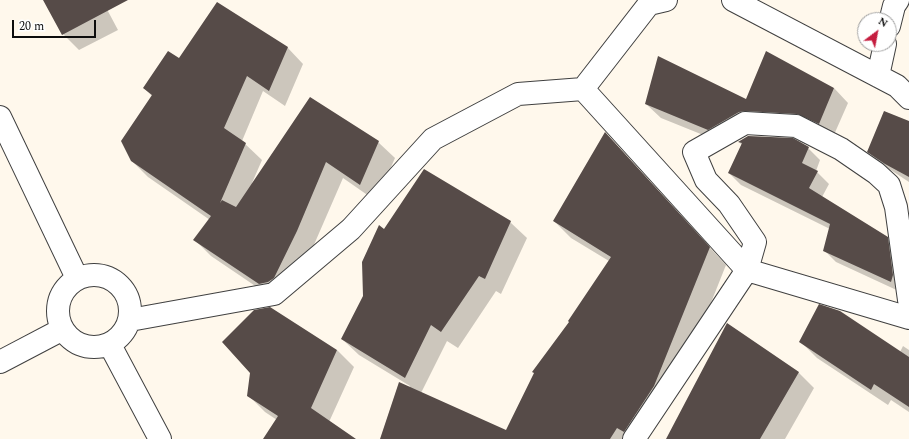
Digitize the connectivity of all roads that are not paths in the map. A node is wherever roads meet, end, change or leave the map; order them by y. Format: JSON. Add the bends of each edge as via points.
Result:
{"nodes":[{"id":1,"x":666,"y":0,"type":"edge"},
{"id":2,"x":733,"y":0,"type":"edge"},
{"id":3,"x":898,"y":0,"type":"edge"},
{"id":4,"x":892,"y":12,"type":"edge"},
{"id":5,"x":883,"y":52,"type":"edge"},
{"id":6,"x":878,"y":76,"type":"junction"},
{"id":7,"x":583,"y":89,"type":"junction"},
{"id":8,"x":909,"y":98,"type":"edge"},
{"id":9,"x":0,"y":116,"type":"edge"},
{"id":10,"x":747,"y":270,"type":"junction"},
{"id":11,"x":77,"y":278,"type":"junction"},
{"id":12,"x":909,"y":300,"type":"edge"},
{"id":13,"x":909,"y":318,"type":"edge"},
{"id":14,"x":130,"y":320,"type":"junction"},
{"id":15,"x":61,"y":330,"type":"junction"},
{"id":16,"x":110,"y":345,"type":"junction"},
{"id":17,"x":0,"y":362,"type":"edge"},
{"id":18,"x":160,"y":439,"type":"edge"},
{"id":19,"x":634,"y":439,"type":"edge"}],
"edges":[{"from":1,"to":7,"type":"street","via":[[649,4]]},
{"from":2,"to":6,"type":"street"},
{"from":3,"to":4,"type":"street"},
{"from":5,"to":6,"type":"street"},
{"from":6,"to":8,"type":"street","via":[[897,86]]},
{"from":7,"to":10,"type":"street"},
{"from":7,"to":14,"type":"street","via":[[518,94],[433,139],[351,229],[274,294]]},
{"from":9,"to":11,"type":"street"},
{"from":10,"to":12,"type":"street","via":[[755,242],[729,204],[706,180],[694,152],[745,123],[796,126],[841,149],[889,185],[896,207]]},
{"from":10,"to":13,"type":"street"},
{"from":10,"to":19,"type":"street"},
{"from":11,"to":14,"type":"street","via":[[91,274],[116,282],[130,304]]},
{"from":11,"to":15,"type":"street","via":[[66,287],[58,300],[56,312]]},
{"from":14,"to":16,"type":"street","via":[[123,334]]},
{"from":15,"to":16,"type":"street","via":[[80,346],[99,348]]},
{"from":15,"to":17,"type":"street"},
{"from":16,"to":18,"type":"street"}]}
